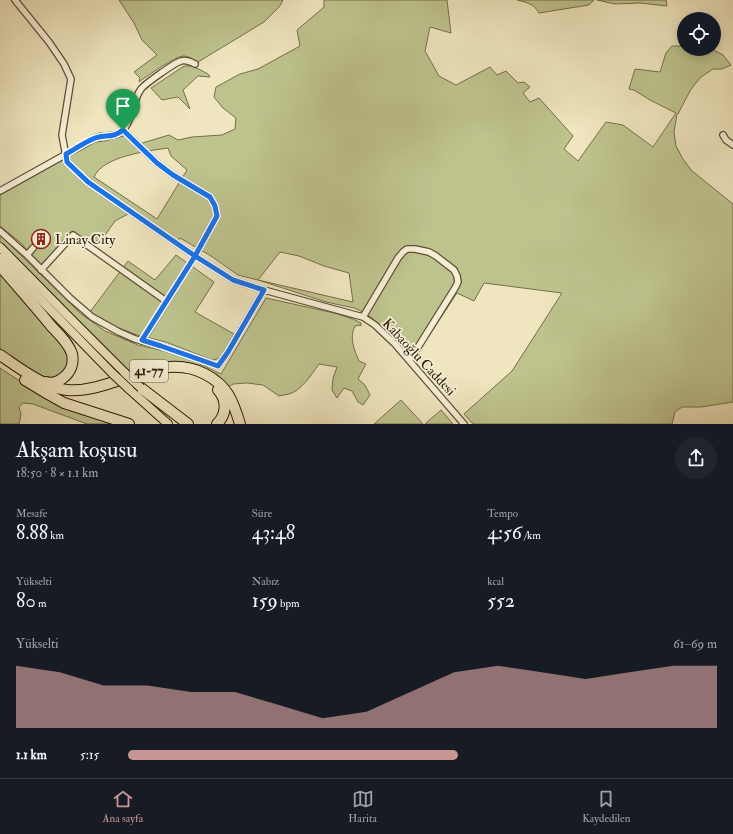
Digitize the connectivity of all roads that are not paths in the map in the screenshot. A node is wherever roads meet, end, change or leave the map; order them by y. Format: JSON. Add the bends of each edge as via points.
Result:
{"nodes":[{"id":1,"x":15,"y":0,"type":"edge"},
{"id":2,"x":195,"y":64,"type":"dead end"},
{"id":3,"x":123,"y":130,"type":"junction"},
{"id":4,"x":723,"y":135,"type":"dead end"},
{"id":5,"x":733,"y":145,"type":"edge"},
{"id":6,"x":66,"y":154,"type":"junction"},
{"id":7,"x":0,"y":191,"type":"edge"},
{"id":8,"x":0,"y":231,"type":"edge"},
{"id":9,"x":0,"y":247,"type":"edge"},
{"id":10,"x":33,"y":248,"type":"dead end"},
{"id":11,"x":27,"y":255,"type":"junction"},
{"id":12,"x":195,"y":256,"type":"junction"},
{"id":13,"x":0,"y":258,"type":"edge"},
{"id":14,"x":0,"y":266,"type":"edge"},
{"id":15,"x":41,"y":270,"type":"junction"},
{"id":16,"x":264,"y":290,"type":"junction"},
{"id":17,"x":166,"y":301,"type":"junction"},
{"id":18,"x":363,"y":317,"type":"junction"},
{"id":19,"x":142,"y":340,"type":"junction"},
{"id":20,"x":0,"y":355,"type":"edge"},
{"id":21,"x":410,"y":360,"type":"junction"},
{"id":22,"x":0,"y":363,"type":"edge"},
{"id":23,"x":31,"y":379,"type":"junction"},
{"id":24,"x":141,"y":388,"type":"junction"},
{"id":25,"x":129,"y":424,"type":"edge"},
{"id":26,"x":168,"y":424,"type":"edge"},
{"id":27,"x":182,"y":424,"type":"edge"},
{"id":28,"x":188,"y":424,"type":"edge"},
{"id":29,"x":217,"y":424,"type":"edge"},
{"id":30,"x":240,"y":424,"type":"edge"},
{"id":31,"x":464,"y":424,"type":"edge"}],
"edges":[{"from":1,"to":6,"type":"street","name":"Kabaoğlu Caddesi","via":[[49,42],[71,80],[62,135]]},
{"from":2,"to":3,"type":"street","via":[[180,61],[147,83],[140,90]]},
{"from":3,"to":6,"type":"street","via":[[117,134],[97,138]]},
{"from":3,"to":12,"type":"street","via":[[157,163],[210,197],[217,216]]},
{"from":4,"to":5,"type":"street"},
{"from":6,"to":7,"type":"street"},
{"from":6,"to":12,"type":"street","name":"Kabaoğlu Caddesi","via":[[67,162],[88,182]]},
{"from":8,"to":11,"type":"street"},
{"from":9,"to":24,"type":"main road","bridge":true},
{"from":10,"to":11,"type":"street"},
{"from":11,"to":15,"type":"street"},
{"from":12,"to":16,"type":"street","name":"Kabaoğlu Caddesi","via":[[233,280]]},
{"from":12,"to":17,"type":"street"},
{"from":13,"to":26,"type":"main road","bridge":true,"via":[[129,390]]},
{"from":14,"to":23,"type":"highway","via":[[71,351],[70,370],[59,381],[49,383]]},
{"from":15,"to":17,"type":"street","via":[[73,235]]},
{"from":15,"to":19,"type":"street","via":[[92,318]]},
{"from":16,"to":18,"type":"street","name":"Kabaoğlu Caddesi"},
{"from":16,"to":19,"type":"street","via":[[218,366]]},
{"from":17,"to":19,"type":"street"},
{"from":18,"to":21,"type":"street","name":"Kabaoğlu Caddesi","via":[[386,335]]},
{"from":18,"to":21,"type":"street","via":[[398,258],[407,249],[429,252],[454,270],[458,282]]},
{"from":20,"to":23,"type":"highway","number":"41-77"},
{"from":21,"to":31,"type":"street","name":"Kabaoğlu Caddesi"},
{"from":22,"to":23,"type":"highway","number":"41-77"},
{"from":23,"to":25,"type":"highway","number":"41-77","via":[[48,394],[64,403]]},
{"from":23,"to":29,"type":"highway","via":[[48,391],[82,395],[162,372],[189,373],[209,382],[222,395],[224,412]]},
{"from":23,"to":30,"type":"highway","number":"41-77","via":[[62,389],[86,390],[164,367],[179,366],[201,372],[225,390],[233,402]]},
{"from":24,"to":27,"type":"highway"},
{"from":24,"to":28,"type":"highway"}]}
